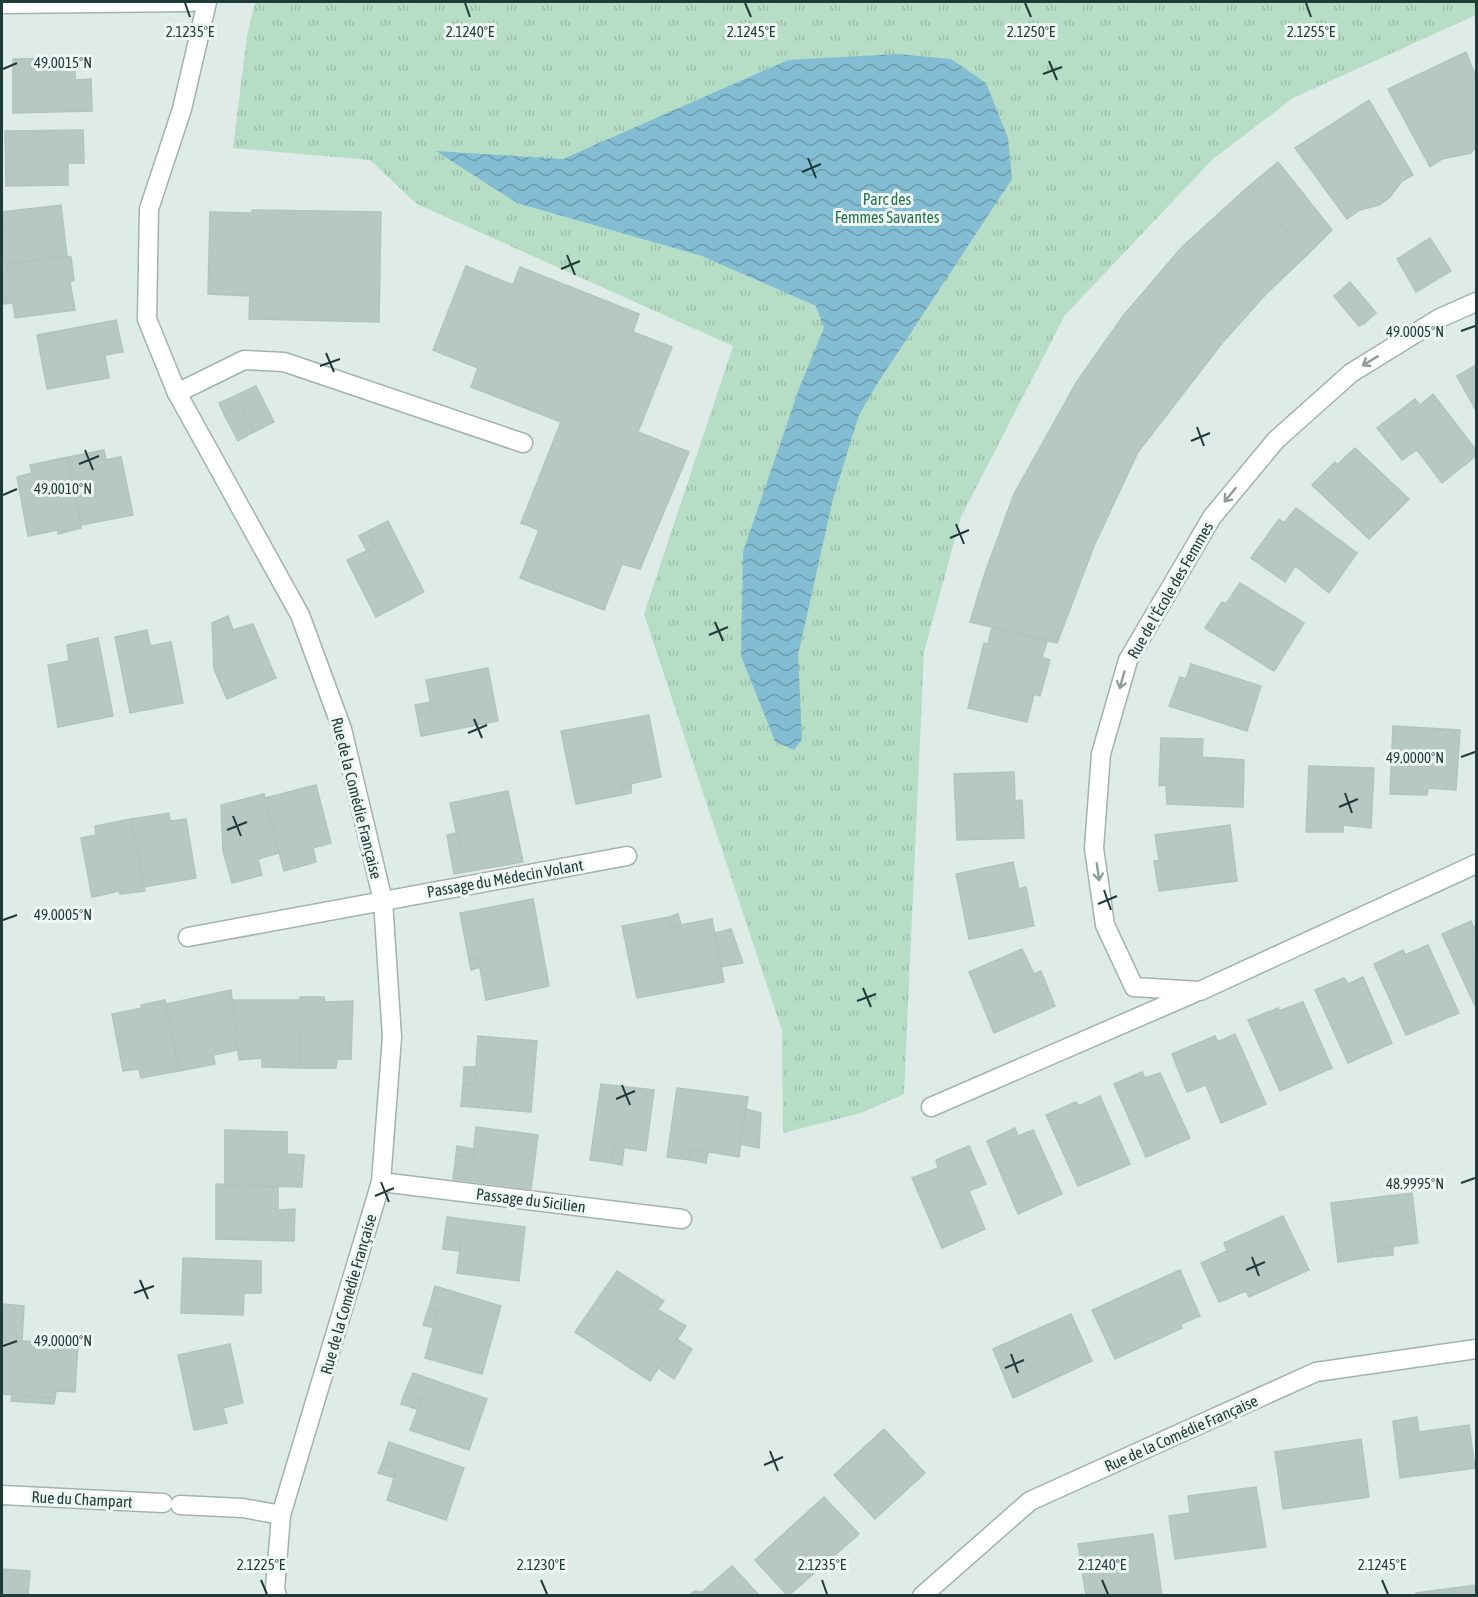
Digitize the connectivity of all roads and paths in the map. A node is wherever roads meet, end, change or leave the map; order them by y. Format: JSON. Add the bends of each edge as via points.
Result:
{"nodes":[{"id":1,"x":192,"y":2,"type":"edge"},
{"id":2,"x":207,"y":2,"type":"edge"},
{"id":3,"x":2,"y":4,"type":"edge"},
{"id":4,"x":1476,"y":302,"type":"edge"},
{"id":5,"x":177,"y":393,"type":"junction"},
{"id":6,"x":523,"y":443,"type":"dead end"},
{"id":7,"x":627,"y":856,"type":"dead end"},
{"id":8,"x":1476,"y":864,"type":"edge"},
{"id":9,"x":383,"y":901,"type":"junction"},
{"id":10,"x":189,"y":937,"type":"dead end"},
{"id":11,"x":1200,"y":991,"type":"junction"},
{"id":12,"x":932,"y":1107,"type":"dead end"},
{"id":13,"x":381,"y":1182,"type":"junction"},
{"id":14,"x":682,"y":1219,"type":"dead end"},
{"id":15,"x":1476,"y":1349,"type":"edge"},
{"id":16,"x":2,"y":1495,"type":"edge"},
{"id":17,"x":281,"y":1515,"type":"junction"},
{"id":18,"x":277,"y":1596,"type":"edge"},
{"id":19,"x":922,"y":1596,"type":"edge"}],
"edges":[{"from":1,"to":3,"type":"street"},
{"from":2,"to":5,"type":"street","name":"Rue de la Comédie Française","via":[[182,109],[149,209],[147,319]]},
{"from":4,"to":11,"type":"street","name":"Rue de l'École des Femmes","one_way":true,"via":[[1440,318],[1351,373],[1276,440],[1212,517],[1128,660],[1101,754],[1094,848],[1105,925],[1134,987]]},
{"from":5,"to":6,"type":"street","via":[[244,360],[284,362]]},
{"from":5,"to":9,"type":"street","name":"Rue de la Comédie Française","via":[[300,615],[342,729]]},
{"from":7,"to":9,"type":"street","name":"Passage du Médecin Volant"},
{"from":8,"to":11,"type":"street","name":"Rue de l'École des Femmes"},
{"from":9,"to":10,"type":"street","name":"Passage du Médecin Volant"},
{"from":9,"to":13,"type":"street","name":"Rue de la Comédie Française","via":[[392,1037]]},
{"from":11,"to":12,"type":"street"},
{"from":13,"to":14,"type":"street","name":"Passage du Sicilien"},
{"from":13,"to":17,"type":"street","name":"Rue de la Comédie Française"},
{"from":15,"to":19,"type":"street","name":"Rue de la Comédie Française","via":[[1316,1372],[1030,1501]]},
{"from":16,"to":17,"type":"street","name":"Rue du Champart","via":[[243,1508]]},
{"from":17,"to":18,"type":"street","name":"Rue de la Comédie Française"}]}
